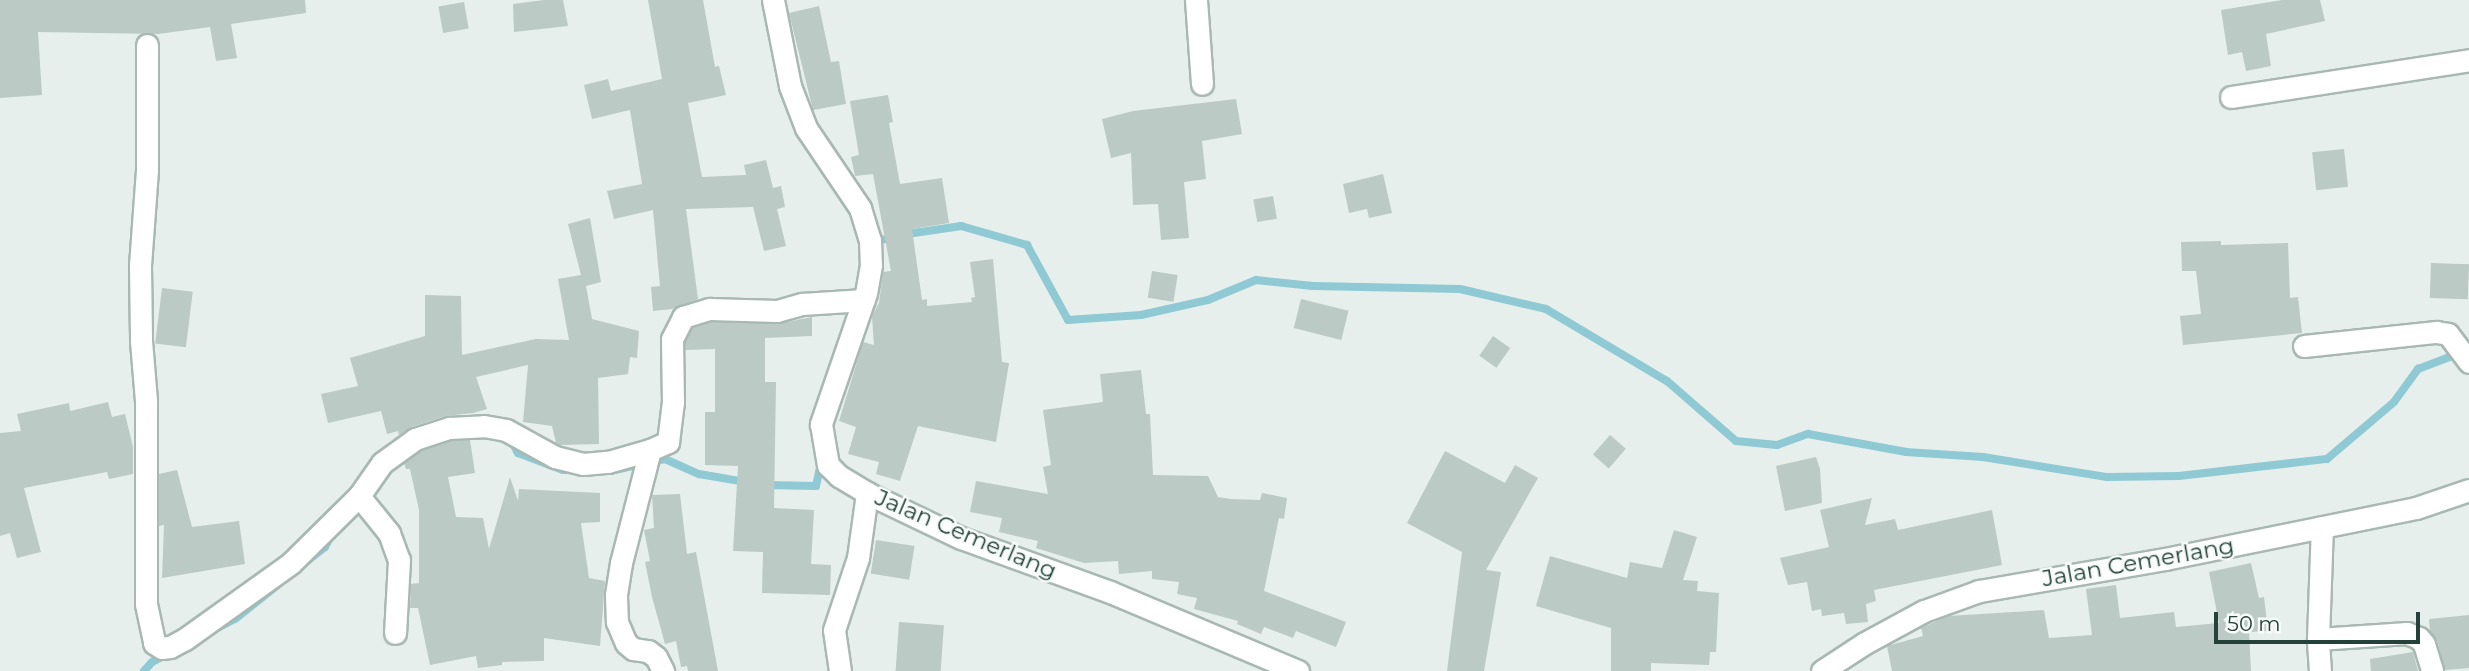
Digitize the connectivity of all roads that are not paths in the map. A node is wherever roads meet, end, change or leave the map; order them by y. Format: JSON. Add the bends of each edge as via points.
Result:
{"nodes":[{"id":1,"x":773,"y":0,"type":"edge"},
{"id":2,"x":1196,"y":0,"type":"edge"},
{"id":3,"x":147,"y":45,"type":"dead end"},
{"id":4,"x":2469,"y":60,"type":"edge"},
{"id":5,"x":1202,"y":84,"type":"dead end"},
{"id":6,"x":2231,"y":97,"type":"dead end"},
{"id":7,"x":864,"y":300,"type":"junction"},
{"id":8,"x":2304,"y":346,"type":"dead end"},
{"id":9,"x":2469,"y":362,"type":"edge"},
{"id":10,"x":650,"y":450,"type":"junction"},
{"id":11,"x":2469,"y":491,"type":"edge"},
{"id":12,"x":867,"y":492,"type":"junction"},
{"id":13,"x":359,"y":496,"type":"junction"},
{"id":14,"x":2322,"y":527,"type":"junction"},
{"id":15,"x":396,"y":633,"type":"dead end"},
{"id":16,"x":2318,"y":639,"type":"junction"},
{"id":17,"x":663,"y":671,"type":"edge"},
{"id":18,"x":840,"y":671,"type":"edge"},
{"id":19,"x":1298,"y":671,"type":"edge"},
{"id":20,"x":1822,"y":671,"type":"edge"},
{"id":21,"x":2320,"y":671,"type":"edge"},
{"id":22,"x":2432,"y":671,"type":"edge"}],
"edges":[{"from":1,"to":7,"type":"street","name":"Jalan Cemerlang","via":[[790,86],[802,118],[860,208],[870,240]]},
{"from":2,"to":5,"type":"street"},
{"from":3,"to":13,"type":"street","via":[[147,170],[140,266],[146,401],[146,604],[154,643],[170,647],[185,639],[291,563]]},
{"from":4,"to":6,"type":"street"},
{"from":7,"to":10,"type":"street","via":[[802,304],[778,311],[710,309],[683,317],[672,339],[668,442]]},
{"from":7,"to":12,"type":"street","name":"Jalan Cemerlang","via":[[821,424],[828,465]]},
{"from":8,"to":9,"type":"street","via":[[2436,332],[2448,334]]},
{"from":10,"to":13,"type":"street","via":[[583,464],[555,457],[506,430],[449,428],[401,448],[382,463]]},
{"from":10,"to":17,"type":"street","via":[[621,563],[617,622],[626,643],[656,657]]},
{"from":11,"to":14,"type":"street","name":"Jalan Cemerlang","via":[[2416,508]]},
{"from":12,"to":18,"type":"street","via":[[858,558],[834,630]]},
{"from":12,"to":19,"type":"street","name":"Jalan Cemerlang","via":[[961,538],[1110,592]]},
{"from":13,"to":15,"type":"street","via":[[388,533],[400,560]]},
{"from":14,"to":16,"type":"street"},
{"from":14,"to":20,"type":"street","name":"Jalan Cemerlang","via":[[1979,591],[1924,611]]},
{"from":16,"to":21,"type":"street"},
{"from":16,"to":22,"type":"street","via":[[2407,634],[2424,644]]}]}
